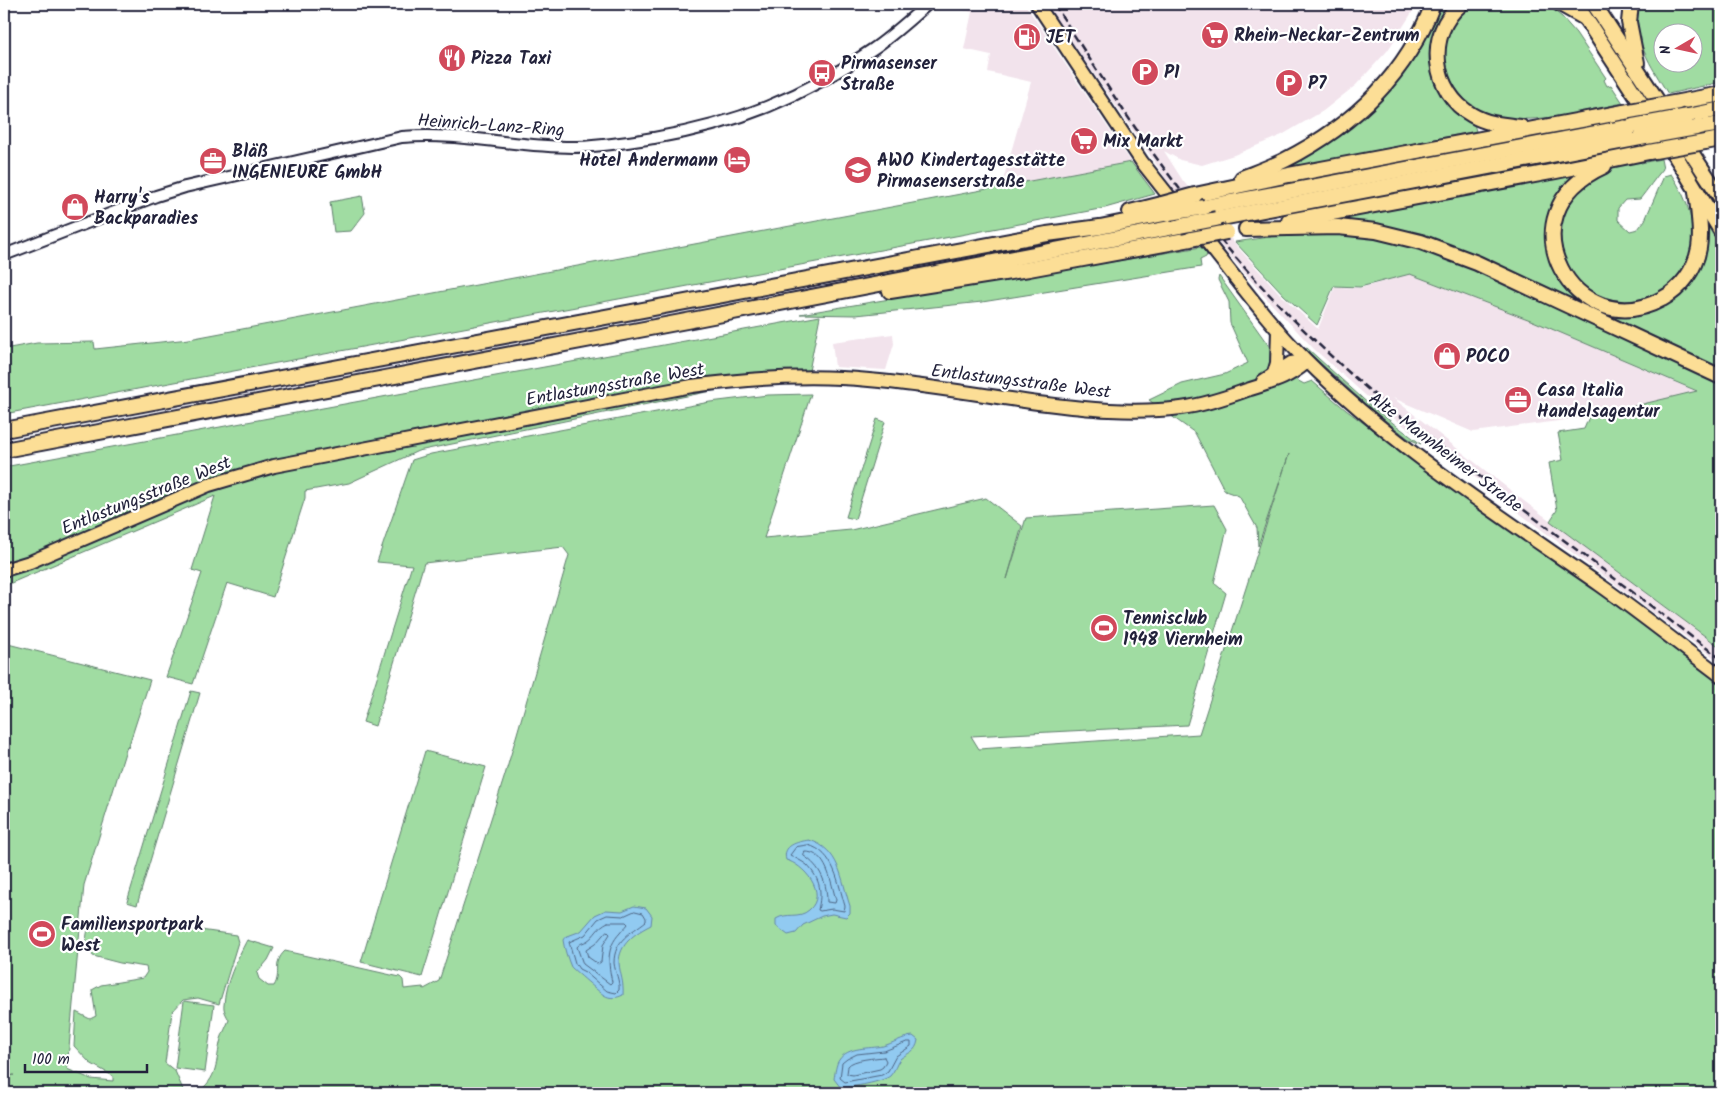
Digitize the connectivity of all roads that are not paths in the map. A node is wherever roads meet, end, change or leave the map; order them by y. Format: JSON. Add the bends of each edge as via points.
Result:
{"nodes":[{"id":1,"x":928,"y":4,"type":"edge"},
{"id":2,"x":1036,"y":4,"type":"edge"},
{"id":3,"x":1433,"y":4,"type":"edge"},
{"id":4,"x":1461,"y":4,"type":"edge"},
{"id":5,"x":1560,"y":4,"type":"edge"},
{"id":6,"x":1576,"y":4,"type":"edge"},
{"id":7,"x":1594,"y":4,"type":"edge"},
{"id":8,"x":1631,"y":4,"type":"edge"},
{"id":9,"x":1587,"y":19,"type":"junction"},
{"id":10,"x":1639,"y":71,"type":"junction"},
{"id":11,"x":1721,"y":89,"type":"edge"},
{"id":12,"x":1721,"y":94,"type":"edge"},
{"id":13,"x":1699,"y":98,"type":"junction"},
{"id":14,"x":1721,"y":109,"type":"edge"},
{"id":15,"x":1721,"y":124,"type":"edge"},
{"id":16,"x":1534,"y":128,"type":"junction"},
{"id":17,"x":1721,"y":139,"type":"edge"},
{"id":18,"x":1628,"y":156,"type":"junction"},
{"id":19,"x":1696,"y":191,"type":"junction"},
{"id":20,"x":1202,"y":198,"type":"junction"},
{"id":21,"x":1721,"y":198,"type":"edge"},
{"id":22,"x":1183,"y":222,"type":"junction"},
{"id":23,"x":1246,"y":229,"type":"junction"},
{"id":24,"x":1721,"y":231,"type":"edge"},
{"id":25,"x":4,"y":255,"type":"edge"},
{"id":26,"x":827,"y":294,"type":"junction"},
{"id":27,"x":1278,"y":330,"type":"junction"},
{"id":28,"x":1307,"y":361,"type":"junction"},
{"id":29,"x":1274,"y":373,"type":"junction"},
{"id":30,"x":1721,"y":377,"type":"edge"},
{"id":31,"x":1250,"y":389,"type":"junction"},
{"id":32,"x":4,"y":430,"type":"edge"},
{"id":33,"x":4,"y":450,"type":"edge"},
{"id":34,"x":4,"y":570,"type":"edge"},
{"id":35,"x":1721,"y":676,"type":"edge"}],
"edges":[{"from":1,"to":25,"type":"street","name":"Heinrich-Lanz-Ring","via":[[873,50],[815,85],[757,112],[706,128],[636,141],[572,147],[434,135],[402,137],[185,187]]},
{"from":2,"to":22,"type":"main road","name":"Alte Mannheimer Straße"},
{"from":3,"to":20,"type":"highway","via":[[1400,66],[1354,116],[1313,145]]},
{"from":4,"to":16,"type":"highway","via":[[1445,23],[1437,51],[1442,81],[1450,95],[1478,118],[1495,124]]},
{"from":5,"to":9,"type":"highway"},
{"from":6,"to":9,"type":"highway"},
{"from":7,"to":10,"type":"highway"},
{"from":8,"to":10,"type":"highway","via":[[1629,22]]},
{"from":9,"to":19,"type":"highway"},
{"from":10,"to":21,"type":"highway"},
{"from":11,"to":13,"type":"highway"},
{"from":12,"to":13,"type":"highway"},
{"from":13,"to":16,"type":"highway","bridge":true},
{"from":14,"to":20,"type":"highway","bridge":true},
{"from":15,"to":22,"type":"highway","bridge":true,"via":[[1216,219]]},
{"from":16,"to":20,"type":"highway","via":[[1289,175]]},
{"from":17,"to":18,"type":"highway","bridge":true},
{"from":18,"to":19,"type":"highway","via":[[1580,179],[1562,200],[1555,218],[1553,246],[1558,264],[1573,287],[1596,303],[1623,309],[1642,307],[1668,296],[1680,285],[1694,263],[1699,246]]},
{"from":18,"to":23,"type":"highway"},
{"from":19,"to":24,"type":"highway"},
{"from":20,"to":32,"type":"highway","bridge":true,"via":[[1100,227],[1047,234]]},
{"from":22,"to":26,"type":"highway"},
{"from":22,"to":27,"type":"main road","name":"Alte Mannheimer Straße"},
{"from":23,"to":26,"type":"highway","bridge":true,"via":[[939,284],[866,294]]},
{"from":23,"to":30,"type":"highway","via":[[1338,226],[1421,242],[1477,263]]},
{"from":26,"to":33,"type":"highway"},
{"from":27,"to":28,"type":"main road","name":"Alte Mannheimer Straße"},
{"from":27,"to":29,"type":"main road"},
{"from":28,"to":29,"type":"main road","name":"Entlastungsstraße West","via":[[1290,363]]},
{"from":28,"to":31,"type":"main road","name":"Entlastungsstraße West","via":[[1292,374]]},
{"from":28,"to":35,"type":"main road","name":"Alte Mannheimer Straße","via":[[1363,413],[1422,458],[1602,586]]},
{"from":29,"to":31,"type":"main road","name":"Entlastungsstraße West"},
{"from":31,"to":34,"type":"main road","name":"Entlastungsstraße West","via":[[1196,406],[1134,412],[814,376],[692,386],[274,466],[208,485],[30,562]]}]}
